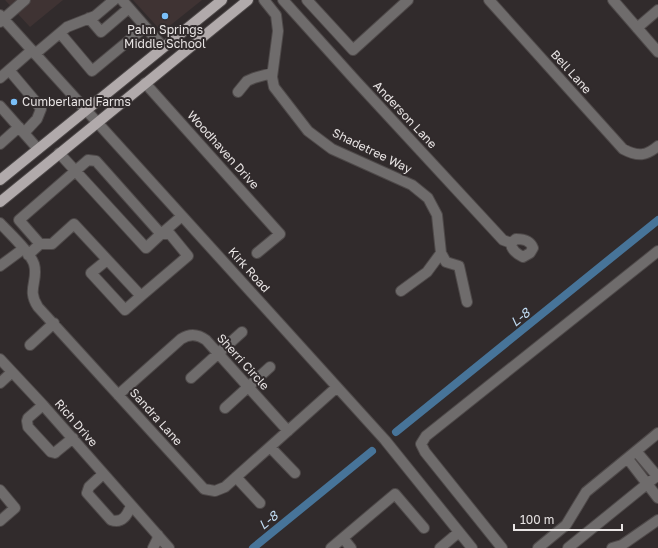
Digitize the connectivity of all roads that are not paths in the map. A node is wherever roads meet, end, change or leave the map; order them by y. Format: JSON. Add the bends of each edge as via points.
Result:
{"nodes":[{"id":1,"x":25,"y":0,"type":"edge"},
{"id":2,"x":114,"y":0,"type":"edge"},
{"id":3,"x":122,"y":0,"type":"edge"},
{"id":4,"x":222,"y":0,"type":"edge"},
{"id":5,"x":248,"y":0,"type":"edge"},
{"id":6,"x":264,"y":0,"type":"edge"},
{"id":7,"x":283,"y":0,"type":"edge"},
{"id":8,"x":307,"y":0,"type":"edge"},
{"id":9,"x":408,"y":0,"type":"edge"},
{"id":10,"x":489,"y":0,"type":"edge"},
{"id":11,"x":613,"y":0,"type":"edge"},
{"id":12,"x":129,"y":8,"type":"junction"},
{"id":13,"x":658,"y":10,"type":"edge"},
{"id":14,"x":1,"y":18,"type":"edge"},
{"id":15,"x":89,"y":18,"type":"junction"},
{"id":16,"x":145,"y":26,"type":"junction"},
{"id":17,"x":637,"y":28,"type":"junction"},
{"id":18,"x":60,"y":33,"type":"junction"},
{"id":19,"x":163,"y":47,"type":"junction"},
{"id":20,"x":34,"y":52,"type":"junction"},
{"id":21,"x":658,"y":52,"type":"edge"},
{"id":22,"x":9,"y":70,"type":"junction"},
{"id":23,"x":272,"y":73,"type":"junction"},
{"id":24,"x":0,"y":78,"type":"edge"},
{"id":25,"x":145,"y":83,"type":"junction"},
{"id":26,"x":238,"y":92,"type":"dead end"},
{"id":27,"x":0,"y":106,"type":"edge"},
{"id":28,"x":86,"y":110,"type":"junction"},
{"id":29,"x":97,"y":122,"type":"junction"},
{"id":30,"x":22,"y":130,"type":"junction"},
{"id":31,"x":0,"y":144,"type":"edge"},
{"id":32,"x":658,"y":146,"type":"edge"},
{"id":33,"x":38,"y":149,"type":"junction"},
{"id":34,"x":59,"y":153,"type":"junction"},
{"id":35,"x":75,"y":171,"type":"junction"},
{"id":36,"x":0,"y":180,"type":"edge"},
{"id":37,"x":0,"y":202,"type":"edge"},
{"id":38,"x":182,"y":216,"type":"junction"},
{"id":39,"x":0,"y":223,"type":"edge"},
{"id":40,"x":162,"y":234,"type":"junction"},
{"id":41,"x":511,"y":243,"type":"dead end"},
{"id":42,"x":40,"y":244,"type":"junction"},
{"id":43,"x":658,"y":251,"type":"edge"},
{"id":44,"x":26,"y":252,"type":"junction"},
{"id":45,"x":257,"y":253,"type":"dead end"},
{"id":46,"x":441,"y":253,"type":"junction"},
{"id":47,"x":107,"y":260,"type":"junction"},
{"id":48,"x":0,"y":266,"type":"edge"},
{"id":49,"x":401,"y":291,"type":"dead end"},
{"id":50,"x":141,"y":296,"type":"junction"},
{"id":51,"x":467,"y":302,"type":"dead end"},
{"id":52,"x":54,"y":323,"type":"junction"},
{"id":53,"x":242,"y":332,"type":"dead end"},
{"id":54,"x":30,"y":345,"type":"dead end"},
{"id":55,"x":218,"y":354,"type":"junction"},
{"id":56,"x":0,"y":359,"type":"edge"},
{"id":57,"x":270,"y":367,"type":"dead end"},
{"id":58,"x":12,"y":372,"type":"junction"},
{"id":59,"x":191,"y":378,"type":"dead end"},
{"id":60,"x":0,"y":383,"type":"edge"},
{"id":61,"x":248,"y":387,"type":"junction"},
{"id":62,"x":337,"y":387,"type":"junction"},
{"id":63,"x":118,"y":395,"type":"junction"},
{"id":64,"x":43,"y":405,"type":"junction"},
{"id":65,"x":225,"y":408,"type":"dead end"},
{"id":66,"x":288,"y":431,"type":"junction"},
{"id":67,"x":658,"y":433,"type":"edge"},
{"id":68,"x":73,"y":438,"type":"junction"},
{"id":69,"x":270,"y":446,"type":"junction"},
{"id":70,"x":636,"y":451,"type":"junction"},
{"id":71,"x":628,"y":459,"type":"junction"},
{"id":72,"x":295,"y":473,"type":"dead end"},
{"id":73,"x":103,"y":474,"type":"junction"},
{"id":74,"x":658,"y":476,"type":"edge"},
{"id":75,"x":236,"y":477,"type":"junction"},
{"id":76,"x":647,"y":484,"type":"junction"},
{"id":77,"x":0,"y":490,"type":"edge"},
{"id":78,"x":658,"y":498,"type":"edge"},
{"id":79,"x":260,"y":503,"type":"dead end"},
{"id":80,"x":131,"y":505,"type":"junction"},
{"id":81,"x":658,"y":520,"type":"edge"},
{"id":82,"x":0,"y":521,"type":"edge"},
{"id":83,"x":424,"y":528,"type":"dead end"},
{"id":84,"x":459,"y":532,"type":"junction"},
{"id":85,"x":158,"y":535,"type":"junction"},
{"id":86,"x":343,"y":538,"type":"junction"},
{"id":87,"x":153,"y":548,"type":"edge"},
{"id":88,"x":169,"y":548,"type":"edge"},
{"id":89,"x":331,"y":548,"type":"edge"},
{"id":90,"x":350,"y":548,"type":"edge"},
{"id":91,"x":440,"y":548,"type":"edge"},
{"id":92,"x":472,"y":548,"type":"edge"},
{"id":93,"x":502,"y":548,"type":"edge"},
{"id":94,"x":538,"y":548,"type":"edge"},
{"id":95,"x":568,"y":548,"type":"edge"},
{"id":96,"x":612,"y":548,"type":"edge"}],
"edges":[{"from":1,"to":14,"type":"street"},
{"from":2,"to":15,"type":"street"},
{"from":3,"to":12,"type":"street"},
{"from":4,"to":19,"type":"main road"},
{"from":5,"to":25,"type":"main road"},
{"from":6,"to":23,"type":"street","name":"Shadetree Way","via":[[276,15],[278,31]]},
{"from":7,"to":41,"type":"street","name":"Anderson Lane","via":[[503,240]]},
{"from":8,"to":9,"type":"street","via":[[353,50]]},
{"from":10,"to":32,"type":"street","name":"Bell Lane","via":[[623,149],[638,154],[649,153]]},
{"from":11,"to":17,"type":"street"},
{"from":12,"to":15,"type":"street","via":[[101,32]]},
{"from":12,"to":16,"type":"street"},
{"from":13,"to":17,"type":"street"},
{"from":14,"to":20,"type":"street","name":"Kirk Road"},
{"from":15,"to":18,"type":"street"},
{"from":16,"to":18,"type":"street","via":[[92,71]]},
{"from":16,"to":19,"type":"street"},
{"from":17,"to":21,"type":"street"},
{"from":18,"to":20,"type":"street"},
{"from":19,"to":28,"type":"main road"},
{"from":20,"to":22,"type":"street"},
{"from":20,"to":28,"type":"street","name":"Kirk Road"},
{"from":22,"to":24,"type":"street"},
{"from":22,"to":30,"type":"street","via":[[41,109],[37,119]]},
{"from":23,"to":26,"type":"street","via":[[247,81]]},
{"from":23,"to":46,"type":"street","name":"Shadetree Way","via":[[274,87],[308,132],[332,149],[412,185],[428,198],[437,214]]},
{"from":25,"to":29,"type":"main road"},
{"from":25,"to":45,"type":"street","name":"Woodhaven Drive","via":[[280,234]]},
{"from":27,"to":30,"type":"street"},
{"from":28,"to":29,"type":"street","name":"Kirk Road"},
{"from":28,"to":33,"type":"main road"},
{"from":29,"to":34,"type":"main road"},
{"from":29,"to":38,"type":"street","name":"Kirk Road"},
{"from":30,"to":31,"type":"street"},
{"from":30,"to":33,"type":"street"},
{"from":33,"to":36,"type":"main road"},
{"from":34,"to":35,"type":"street"},
{"from":34,"to":37,"type":"main road"},
{"from":35,"to":40,"type":"street","via":[[88,160],[96,161]]},
{"from":35,"to":40,"type":"street","via":[[146,248]]},
{"from":35,"to":42,"type":"street","via":[[19,220]]},
{"from":38,"to":40,"type":"street"},
{"from":38,"to":62,"type":"street","name":"Kirk Road"},
{"from":39,"to":44,"type":"street","name":"Sandra Lane"},
{"from":40,"to":50,"type":"street","via":[[170,234],[188,256]]},
{"from":42,"to":44,"type":"street"},
{"from":42,"to":47,"type":"street","via":[[52,244],[74,224]]},
{"from":43,"to":93,"type":"street","via":[[426,436],[421,444],[424,452]]},
{"from":44,"to":48,"type":"street"},
{"from":44,"to":52,"type":"street","name":"Sandra Lane","via":[[35,269],[32,288],[34,298]]},
{"from":46,"to":49,"type":"street","via":[[427,272]]},
{"from":46,"to":51,"type":"street","via":[[446,262],[459,266]]},
{"from":47,"to":50,"type":"street"},
{"from":47,"to":50,"type":"street","via":[[91,273],[125,310]]},
{"from":52,"to":54,"type":"street"},
{"from":52,"to":63,"type":"street","name":"Sandra Lane"},
{"from":53,"to":55,"type":"street"},
{"from":55,"to":59,"type":"street"},
{"from":55,"to":61,"type":"street","name":"Sherri Circle"},
{"from":55,"to":63,"type":"street","name":"Sherri Circle","via":[[202,337],[191,334],[186,336]]},
{"from":56,"to":58,"type":"street","name":"Rich Drive"},
{"from":57,"to":61,"type":"street"},
{"from":58,"to":60,"type":"street"},
{"from":58,"to":64,"type":"street","name":"Rich Drive"},
{"from":61,"to":65,"type":"street"},
{"from":61,"to":66,"type":"street","name":"Sherri Circle"},
{"from":62,"to":66,"type":"street","name":"Sandra Lane"},
{"from":62,"to":84,"type":"street","name":"Kirk Road","via":[[385,440]]},
{"from":63,"to":75,"type":"street","name":"Sandra Lane","via":[[204,489],[220,490]]},
{"from":64,"to":68,"type":"street","name":"Rich Drive"},
{"from":64,"to":68,"type":"street","via":[[28,418],[28,427],[51,452],[55,453]]},
{"from":66,"to":69,"type":"street","name":"Sandra Lane"},
{"from":67,"to":70,"type":"street"},
{"from":68,"to":73,"type":"street","name":"Rich Drive"},
{"from":69,"to":72,"type":"street"},
{"from":69,"to":75,"type":"street","name":"Sandra Lane"},
{"from":70,"to":71,"type":"street"},
{"from":70,"to":74,"type":"street"},
{"from":71,"to":76,"type":"street"},
{"from":71,"to":94,"type":"street","via":[[586,492],[566,525]]},
{"from":73,"to":80,"type":"street","name":"Rich Drive"},
{"from":73,"to":80,"type":"street","via":[[89,487],[87,493],[111,520],[126,517]]},
{"from":74,"to":76,"type":"street"},
{"from":75,"to":79,"type":"street"},
{"from":76,"to":78,"type":"street"},
{"from":76,"to":95,"type":"street"},
{"from":77,"to":82,"type":"street","via":[[15,508]]},
{"from":80,"to":85,"type":"street","name":"Rich Drive"},
{"from":81,"to":96,"type":"street","via":[[622,545]]},
{"from":83,"to":86,"type":"street","via":[[395,494]]},
{"from":84,"to":91,"type":"street"},
{"from":84,"to":92,"type":"street","name":"Kirk Road"},
{"from":85,"to":87,"type":"street"},
{"from":85,"to":88,"type":"street","name":"Rich Drive"},
{"from":86,"to":89,"type":"street"},
{"from":86,"to":90,"type":"street"}]}
